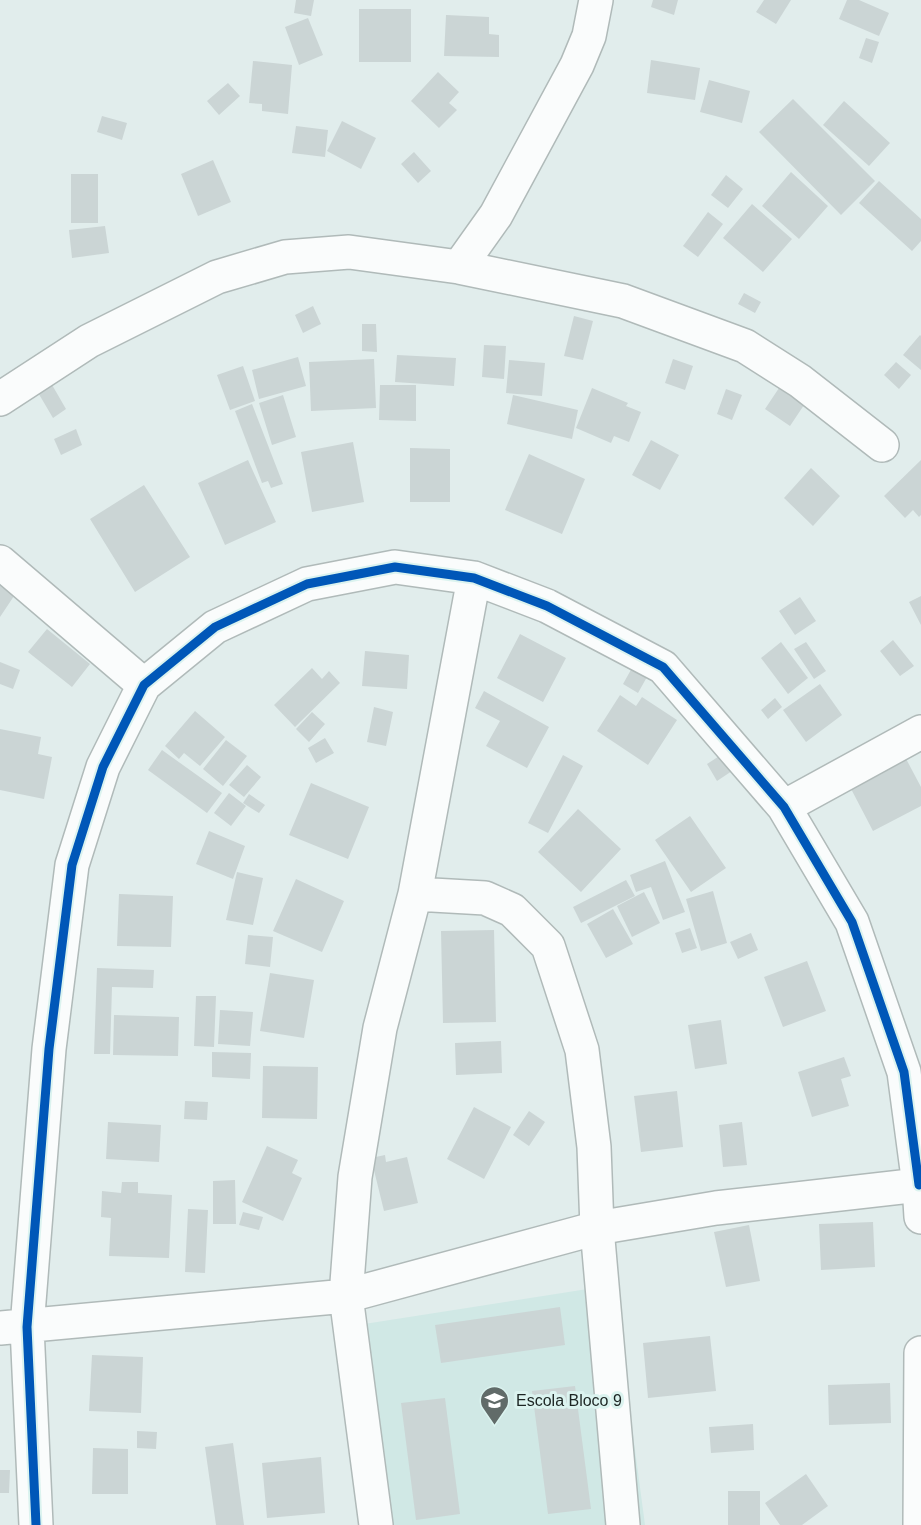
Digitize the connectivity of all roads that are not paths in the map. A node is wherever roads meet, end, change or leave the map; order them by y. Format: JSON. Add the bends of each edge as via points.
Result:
{"nodes":[{"id":1,"x":596,"y":0,"type":"edge"},
{"id":2,"x":459,"y":267,"type":"junction"},
{"id":3,"x":0,"y":399,"type":"edge"},
{"id":4,"x":882,"y":445,"type":"dead end"},
{"id":5,"x":0,"y":562,"type":"edge"},
{"id":6,"x":474,"y":578,"type":"junction"},
{"id":7,"x":144,"y":685,"type":"junction"},
{"id":8,"x":921,"y":732,"type":"edge"},
{"id":9,"x":784,"y":807,"type":"junction"},
{"id":10,"x":415,"y":894,"type":"junction"},
{"id":11,"x":919,"y":1185,"type":"junction"},
{"id":12,"x":921,"y":1217,"type":"edge"},
{"id":13,"x":597,"y":1228,"type":"junction"},
{"id":14,"x":346,"y":1296,"type":"junction"},
{"id":15,"x":13,"y":1327,"type":"edge"},
{"id":16,"x":921,"y":1353,"type":"edge"},
{"id":17,"x":921,"y":1400,"type":"edge"},
{"id":18,"x":36,"y":1525,"type":"edge"},
{"id":19,"x":376,"y":1525,"type":"edge"},
{"id":20,"x":623,"y":1525,"type":"edge"},
{"id":21,"x":920,"y":1525,"type":"edge"}],
"edges":[{"from":1,"to":2,"type":"street","via":[[589,36],[577,66],[496,215]]},
{"from":2,"to":3,"type":"street","via":[[349,252],[285,257],[217,277],[99,335]]},
{"from":2,"to":4,"type":"street","via":[[623,301],[746,346],[800,381]]},
{"from":5,"to":7,"type":"street"},
{"from":6,"to":7,"type":"street","via":[[396,567],[307,584],[215,627]]},
{"from":6,"to":9,"type":"street","via":[[547,606],[663,667]]},
{"from":6,"to":10,"type":"street"},
{"from":7,"to":15,"type":"street","via":[[103,767],[72,865]]},
{"from":8,"to":9,"type":"street"},
{"from":9,"to":11,"type":"street","via":[[852,922],[904,1071]]},
{"from":10,"to":13,"type":"street","via":[[485,898],[512,910],[548,946],[582,1050],[594,1147]]},
{"from":10,"to":14,"type":"street","via":[[378,1039],[355,1177]]},
{"from":11,"to":12,"type":"street"},
{"from":11,"to":13,"type":"street","via":[[716,1208]]},
{"from":13,"to":14,"type":"street"},
{"from":13,"to":20,"type":"street"},
{"from":14,"to":15,"type":"street"},
{"from":14,"to":19,"type":"street"},
{"from":15,"to":18,"type":"street"},
{"from":16,"to":17,"type":"street"},
{"from":17,"to":21,"type":"street"}]}
